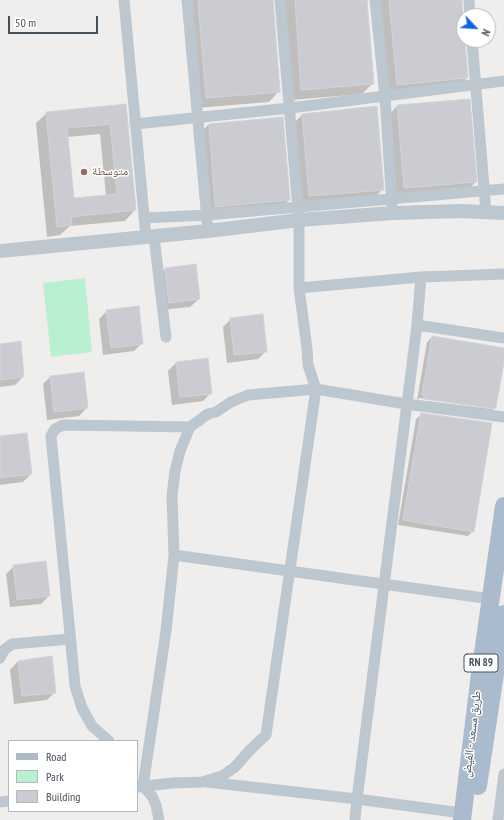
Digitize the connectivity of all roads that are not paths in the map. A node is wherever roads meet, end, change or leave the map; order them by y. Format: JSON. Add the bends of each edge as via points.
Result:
{"nodes":[{"id":1,"x":124,"y":0,"type":"edge"},
{"id":2,"x":187,"y":0,"type":"edge"},
{"id":3,"x":280,"y":0,"type":"edge"},
{"id":4,"x":375,"y":0,"type":"edge"},
{"id":5,"x":473,"y":48,"type":"edge"},
{"id":6,"x":504,"y":81,"type":"edge"},
{"id":7,"x":476,"y":85,"type":"junction"},
{"id":8,"x":385,"y":97,"type":"junction"},
{"id":9,"x":290,"y":108,"type":"junction"},
{"id":10,"x":198,"y":118,"type":"junction"},
{"id":11,"x":135,"y":124,"type":"junction"},
{"id":12,"x":504,"y":189,"type":"edge"},
{"id":13,"x":484,"y":190,"type":"junction"},
{"id":14,"x":392,"y":206,"type":"junction"},
{"id":15,"x":486,"y":212,"type":"junction"},
{"id":16,"x":504,"y":212,"type":"edge"},
{"id":17,"x":298,"y":213,"type":"junction"},
{"id":18,"x":207,"y":215,"type":"junction"},
{"id":19,"x":144,"y":218,"type":"junction"},
{"id":20,"x":208,"y":231,"type":"junction"},
{"id":21,"x":150,"y":237,"type":"junction"},
{"id":22,"x":0,"y":251,"type":"edge"},
{"id":23,"x":504,"y":274,"type":"edge"},
{"id":24,"x":422,"y":277,"type":"junction"},
{"id":25,"x":299,"y":288,"type":"junction"},
{"id":26,"x":417,"y":325,"type":"junction"},
{"id":27,"x":166,"y":337,"type":"dead end"},
{"id":28,"x":504,"y":338,"type":"edge"},
{"id":29,"x":316,"y":389,"type":"junction"},
{"id":30,"x":406,"y":404,"type":"junction"},
{"id":31,"x":504,"y":417,"type":"edge"},
{"id":32,"x":190,"y":427,"type":"junction"},
{"id":33,"x":504,"y":513,"type":"edge"},
{"id":34,"x":174,"y":555,"type":"junction"},
{"id":35,"x":289,"y":571,"type":"junction"},
{"id":36,"x":384,"y":584,"type":"junction"},
{"id":37,"x":491,"y":599,"type":"junction"},
{"id":38,"x":504,"y":614,"type":"edge"},
{"id":39,"x":70,"y":639,"type":"junction"},
{"id":40,"x":0,"y":658,"type":"edge"},
{"id":41,"x":492,"y":675,"type":"edge"},
{"id":42,"x":108,"y":740,"type":"edge"},
{"id":43,"x":141,"y":771,"type":"edge"},
{"id":44,"x":504,"y":774,"type":"edge"},
{"id":45,"x":202,"y":782,"type":"junction"},
{"id":46,"x":140,"y":786,"type":"edge"},
{"id":47,"x":357,"y":799,"type":"junction"},
{"id":48,"x":465,"y":818,"type":"edge"},
{"id":49,"x":159,"y":820,"type":"edge"},
{"id":50,"x":355,"y":820,"type":"edge"},
{"id":51,"x":498,"y":820,"type":"edge"}],
"edges":[{"from":1,"to":11,"type":"street"},
{"from":2,"to":10,"type":"street"},
{"from":3,"to":9,"type":"street"},
{"from":4,"to":8,"type":"street"},
{"from":5,"to":7,"type":"street"},
{"from":6,"to":7,"type":"street"},
{"from":7,"to":8,"type":"street"},
{"from":7,"to":13,"type":"street"},
{"from":8,"to":9,"type":"street"},
{"from":8,"to":14,"type":"street"},
{"from":9,"to":10,"type":"street"},
{"from":9,"to":17,"type":"street"},
{"from":10,"to":11,"type":"street"},
{"from":10,"to":18,"type":"street"},
{"from":11,"to":19,"type":"street"},
{"from":12,"to":13,"type":"street"},
{"from":13,"to":14,"type":"street"},
{"from":13,"to":15,"type":"street"},
{"from":14,"to":15,"type":"street"},
{"from":14,"to":17,"type":"street"},
{"from":15,"to":16,"type":"street"},
{"from":17,"to":18,"type":"street"},
{"from":17,"to":20,"type":"street"},
{"from":17,"to":25,"type":"street"},
{"from":18,"to":19,"type":"street"},
{"from":18,"to":20,"type":"street"},
{"from":19,"to":21,"type":"street"},
{"from":20,"to":21,"type":"street"},
{"from":21,"to":22,"type":"street"},
{"from":21,"to":27,"type":"street"},
{"from":23,"to":24,"type":"street"},
{"from":24,"to":25,"type":"street"},
{"from":24,"to":26,"type":"street"},
{"from":25,"to":29,"type":"street","via":[[308,365]]},
{"from":26,"to":28,"type":"street"},
{"from":26,"to":30,"type":"street"},
{"from":29,"to":30,"type":"street"},
{"from":29,"to":32,"type":"street","via":[[248,395],[208,414]]},
{"from":29,"to":35,"type":"street"},
{"from":30,"to":31,"type":"street"},
{"from":30,"to":36,"type":"street"},
{"from":32,"to":34,"type":"street","via":[[175,471],[172,496]]},
{"from":32,"to":39,"type":"street","via":[[63,425],[52,432],[50,440]]},
{"from":33,"to":37,"type":"main road","name":"طريق مسعد - الفيض","number":"RN 89"},
{"from":34,"to":35,"type":"street"},
{"from":34,"to":43,"type":"street","via":[[166,631]]},
{"from":35,"to":36,"type":"street"},
{"from":35,"to":45,"type":"street","via":[[266,735],[235,767],[222,776]]},
{"from":36,"to":37,"type":"street"},
{"from":36,"to":47,"type":"street"},
{"from":37,"to":41,"type":"main road","name":"طريق مسعد - الفيض","number":"RN 89"},
{"from":38,"to":41,"type":"main road","name":"طريق مسعد - الفيض","number":"RN 89"},
{"from":39,"to":40,"type":"street","via":[[12,644],[4,650]]},
{"from":39,"to":42,"type":"street","via":[[75,686],[82,708],[92,726]]},
{"from":41,"to":48,"type":"main road","name":"طريق مسعد - الفيض","number":"RN 89"},
{"from":43,"to":46,"type":"street"},
{"from":44,"to":51,"type":"street"},
{"from":45,"to":46,"type":"street"},
{"from":45,"to":47,"type":"street"},
{"from":46,"to":49,"type":"street","via":[[152,796]]},
{"from":47,"to":48,"type":"street"},
{"from":47,"to":50,"type":"street"}]}
